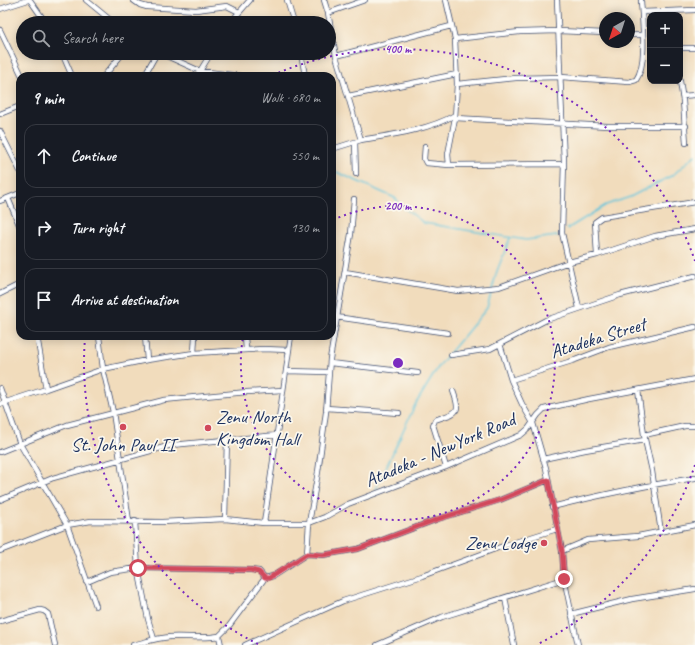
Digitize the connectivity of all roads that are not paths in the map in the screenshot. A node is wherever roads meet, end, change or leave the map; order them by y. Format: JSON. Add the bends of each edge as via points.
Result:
{"nodes":[{"id":1,"x":29,"y":0,"type":"edge"},
{"id":2,"x":86,"y":0,"type":"edge"},
{"id":3,"x":133,"y":0,"type":"edge"},
{"id":4,"x":250,"y":0,"type":"edge"},
{"id":5,"x":287,"y":0,"type":"edge"},
{"id":6,"x":324,"y":0,"type":"edge"},
{"id":7,"x":366,"y":0,"type":"edge"},
{"id":8,"x":446,"y":0,"type":"edge"},
{"id":9,"x":557,"y":0,"type":"edge"},
{"id":10,"x":641,"y":0,"type":"edge"},
{"id":11,"x":0,"y":9,"type":"edge"},
{"id":12,"x":695,"y":10,"type":"edge"},
{"id":13,"x":239,"y":12,"type":"junction"},
{"id":14,"x":642,"y":12,"type":"junction"},
{"id":15,"x":328,"y":13,"type":"junction"},
{"id":16,"x":41,"y":16,"type":"edge"},
{"id":17,"x":105,"y":16,"type":"edge"},
{"id":18,"x":236,"y":16,"type":"edge"},
{"id":19,"x":292,"y":16,"type":"edge"},
{"id":20,"x":329,"y":16,"type":"edge"},
{"id":21,"x":451,"y":26,"type":"junction"},
{"id":22,"x":0,"y":30,"type":"edge"},
{"id":23,"x":558,"y":31,"type":"junction"},
{"id":24,"x":599,"y":33,"type":"edge"},
{"id":25,"x":635,"y":35,"type":"edge"},
{"id":26,"x":643,"y":35,"type":"junction"},
{"id":27,"x":455,"y":39,"type":"junction"},
{"id":28,"x":683,"y":48,"type":"edge"},
{"id":29,"x":695,"y":48,"type":"edge"},
{"id":30,"x":647,"y":49,"type":"edge"},
{"id":31,"x":643,"y":50,"type":"junction"},
{"id":32,"x":336,"y":56,"type":"joint"},
{"id":33,"x":65,"y":60,"type":"edge"},
{"id":34,"x":117,"y":60,"type":"edge"},
{"id":35,"x":153,"y":60,"type":"edge"},
{"id":36,"x":176,"y":60,"type":"edge"},
{"id":37,"x":207,"y":60,"type":"edge"},
{"id":38,"x":302,"y":60,"type":"edge"},
{"id":39,"x":200,"y":71,"type":"junction"},
{"id":40,"x":20,"y":72,"type":"edge"},
{"id":41,"x":70,"y":72,"type":"edge"},
{"id":42,"x":107,"y":72,"type":"edge"},
{"id":43,"x":146,"y":72,"type":"edge"},
{"id":44,"x":208,"y":72,"type":"edge"},
{"id":45,"x":304,"y":72,"type":"edge"},
{"id":46,"x":457,"y":74,"type":"junction"},
{"id":47,"x":561,"y":77,"type":"junction"},
{"id":48,"x":457,"y":84,"type":"junction"},
{"id":49,"x":680,"y":84,"type":"edge"},
{"id":50,"x":695,"y":95,"type":"edge"},
{"id":51,"x":348,"y":96,"type":"junction"},
{"id":52,"x":682,"y":96,"type":"junction"},
{"id":53,"x":16,"y":108,"type":"edge"},
{"id":54,"x":0,"y":114,"type":"edge"},
{"id":55,"x":455,"y":116,"type":"junction"},
{"id":56,"x":562,"y":123,"type":"junction"},
{"id":57,"x":686,"y":126,"type":"junction"},
{"id":58,"x":0,"y":131,"type":"edge"},
{"id":59,"x":361,"y":140,"type":"junction"},
{"id":60,"x":354,"y":142,"type":"junction"},
{"id":61,"x":686,"y":143,"type":"dead end"},
{"id":62,"x":425,"y":146,"type":"dead end"},
{"id":63,"x":336,"y":148,"type":"edge"},
{"id":64,"x":16,"y":163,"type":"edge"},
{"id":65,"x":564,"y":164,"type":"junction"},
{"id":66,"x":450,"y":165,"type":"junction"},
{"id":67,"x":356,"y":174,"type":"dead end"},
{"id":68,"x":16,"y":195,"type":"edge"},
{"id":69,"x":8,"y":198,"type":"junction"},
{"id":70,"x":354,"y":199,"type":"dead end"},
{"id":71,"x":0,"y":201,"type":"edge"},
{"id":72,"x":695,"y":202,"type":"edge"},
{"id":73,"x":16,"y":217,"type":"edge"},
{"id":74,"x":695,"y":229,"type":"edge"},
{"id":75,"x":597,"y":255,"type":"junction"},
{"id":76,"x":569,"y":262,"type":"junction"},
{"id":77,"x":346,"y":272,"type":"junction"},
{"id":78,"x":695,"y":276,"type":"edge"},
{"id":79,"x":16,"y":286,"type":"edge"},
{"id":80,"x":0,"y":292,"type":"edge"},
{"id":81,"x":579,"y":308,"type":"junction"},
{"id":82,"x":336,"y":317,"type":"joint"},
{"id":83,"x":695,"y":327,"type":"edge"},
{"id":84,"x":448,"y":333,"type":"dead end"},
{"id":85,"x":38,"y":340,"type":"edge"},
{"id":86,"x":99,"y":340,"type":"edge"},
{"id":87,"x":145,"y":340,"type":"edge"},
{"id":88,"x":195,"y":340,"type":"edge"},
{"id":89,"x":245,"y":340,"type":"edge"},
{"id":90,"x":290,"y":340,"type":"edge"},
{"id":91,"x":333,"y":340,"type":"edge"},
{"id":92,"x":500,"y":344,"type":"junction"},
{"id":93,"x":246,"y":350,"type":"junction"},
{"id":94,"x":289,"y":350,"type":"junction"},
{"id":95,"x":194,"y":353,"type":"junction"},
{"id":96,"x":451,"y":355,"type":"dead end"},
{"id":97,"x":147,"y":360,"type":"junction"},
{"id":98,"x":330,"y":363,"type":"junction"},
{"id":99,"x":103,"y":369,"type":"junction"},
{"id":100,"x":286,"y":371,"type":"junction"},
{"id":101,"x":329,"y":372,"type":"junction"},
{"id":102,"x":418,"y":373,"type":"dead end"},
{"id":103,"x":695,"y":379,"type":"edge"},
{"id":104,"x":511,"y":380,"type":"junction"},
{"id":105,"x":0,"y":388,"type":"edge"},
{"id":106,"x":46,"y":389,"type":"junction"},
{"id":107,"x":284,"y":390,"type":"junction"},
{"id":108,"x":638,"y":390,"type":"junction"},
{"id":109,"x":453,"y":391,"type":"dead end"},
{"id":110,"x":2,"y":403,"type":"edge"},
{"id":111,"x":326,"y":408,"type":"junction"},
{"id":112,"x":113,"y":412,"type":"junction"},
{"id":113,"x":399,"y":413,"type":"dead end"},
{"id":114,"x":533,"y":423,"type":"junction"},
{"id":115,"x":695,"y":426,"type":"edge"},
{"id":116,"x":277,"y":435,"type":"junction"},
{"id":117,"x":644,"y":437,"type":"junction"},
{"id":118,"x":227,"y":440,"type":"junction"},
{"id":119,"x":20,"y":444,"type":"junction"},
{"id":120,"x":0,"y":452,"type":"edge"},
{"id":121,"x":543,"y":459,"type":"junction"},
{"id":122,"x":120,"y":460,"type":"junction"},
{"id":123,"x":446,"y":467,"type":"junction"},
{"id":124,"x":695,"y":478,"type":"edge"},
{"id":125,"x":548,"y":480,"type":"junction"},
{"id":126,"x":43,"y":483,"type":"junction"},
{"id":127,"x":654,"y":484,"type":"junction"},
{"id":128,"x":0,"y":500,"type":"edge"},
{"id":129,"x":552,"y":507,"type":"junction"},
{"id":130,"x":225,"y":519,"type":"junction"},
{"id":131,"x":129,"y":521,"type":"junction"},
{"id":132,"x":135,"y":521,"type":"junction"},
{"id":133,"x":264,"y":523,"type":"junction"},
{"id":134,"x":309,"y":523,"type":"junction"},
{"id":135,"x":67,"y":525,"type":"junction"},
{"id":136,"x":695,"y":525,"type":"edge"},
{"id":137,"x":557,"y":529,"type":"junction"},
{"id":138,"x":661,"y":532,"type":"junction"},
{"id":139,"x":562,"y":550,"type":"junction"},
{"id":140,"x":0,"y":551,"type":"edge"},
{"id":141,"x":307,"y":554,"type":"junction"},
{"id":142,"x":138,"y":568,"type":"junction"},
{"id":143,"x":265,"y":578,"type":"junction"},
{"id":144,"x":564,"y":579,"type":"junction"},
{"id":145,"x":86,"y":582,"type":"junction"},
{"id":146,"x":695,"y":589,"type":"edge"},
{"id":147,"x":505,"y":598,"type":"junction"},
{"id":148,"x":96,"y":606,"type":"dead end"},
{"id":149,"x":571,"y":614,"type":"junction"},
{"id":150,"x":0,"y":621,"type":"edge"},
{"id":151,"x":219,"y":636,"type":"junction"},
{"id":152,"x":154,"y":639,"type":"junction"},
{"id":153,"x":55,"y":645,"type":"edge"},
{"id":154,"x":133,"y":645,"type":"edge"},
{"id":155,"x":222,"y":645,"type":"edge"},
{"id":156,"x":245,"y":645,"type":"edge"},
{"id":157,"x":377,"y":645,"type":"edge"},
{"id":158,"x":514,"y":645,"type":"edge"},
{"id":159,"x":578,"y":645,"type":"edge"}],
"edges":[{"from":1,"to":11,"type":"street"},
{"from":1,"to":16,"type":"street"},
{"from":2,"to":17,"type":"street"},
{"from":3,"to":13,"type":"street","via":[[147,7],[196,10],[227,6]]},
{"from":4,"to":13,"type":"street"},
{"from":5,"to":19,"type":"street"},
{"from":6,"to":15,"type":"street"},
{"from":7,"to":15,"type":"street"},
{"from":8,"to":21,"type":"street"},
{"from":9,"to":23,"type":"street"},
{"from":10,"to":14,"type":"street"},
{"from":12,"to":14,"type":"street"},
{"from":13,"to":18,"type":"street"},
{"from":14,"to":26,"type":"street"},
{"from":15,"to":20,"type":"street"},
{"from":21,"to":27,"type":"street"},
{"from":21,"to":32,"type":"street"},
{"from":22,"to":40,"type":"street"},
{"from":23,"to":24,"type":"street"},
{"from":23,"to":27,"type":"street"},
{"from":23,"to":47,"type":"street"},
{"from":25,"to":26,"type":"street"},
{"from":26,"to":31,"type":"street"},
{"from":27,"to":46,"type":"street"},
{"from":28,"to":29,"type":"street"},
{"from":30,"to":31,"type":"street"},
{"from":31,"to":47,"type":"street","via":[[640,75],[636,80],[629,82]]},
{"from":32,"to":51,"type":"street"},
{"from":33,"to":41,"type":"street"},
{"from":34,"to":42,"type":"street"},
{"from":35,"to":43,"type":"street"},
{"from":36,"to":39,"type":"street"},
{"from":37,"to":39,"type":"street"},
{"from":38,"to":45,"type":"street"},
{"from":39,"to":44,"type":"street"},
{"from":46,"to":48,"type":"street"},
{"from":46,"to":51,"type":"street"},
{"from":47,"to":48,"type":"street","via":[[516,78]]},
{"from":47,"to":56,"type":"street"},
{"from":48,"to":55,"type":"street"},
{"from":49,"to":52,"type":"street"},
{"from":50,"to":52,"type":"street"},
{"from":51,"to":59,"type":"street"},
{"from":52,"to":57,"type":"street"},
{"from":53,"to":54,"type":"street"},
{"from":55,"to":56,"type":"street"},
{"from":55,"to":59,"type":"street","via":[[432,126]]},
{"from":55,"to":66,"type":"street","via":[[448,154]]},
{"from":56,"to":57,"type":"street"},
{"from":56,"to":65,"type":"street"},
{"from":57,"to":61,"type":"street"},
{"from":58,"to":64,"type":"street"},
{"from":59,"to":60,"type":"street"},
{"from":60,"to":63,"type":"street"},
{"from":60,"to":67,"type":"street"},
{"from":62,"to":66,"type":"street","via":[[426,163]]},
{"from":65,"to":66,"type":"street"},
{"from":65,"to":76,"type":"street","via":[[562,233]]},
{"from":68,"to":69,"type":"street"},
{"from":69,"to":71,"type":"street"},
{"from":69,"to":73,"type":"street"},
{"from":70,"to":77,"type":"street"},
{"from":72,"to":75,"type":"street","via":[[598,219],[595,222]]},
{"from":74,"to":75,"type":"street","via":[[655,236]]},
{"from":75,"to":76,"type":"street"},
{"from":76,"to":77,"type":"street","via":[[499,287],[458,291]]},
{"from":76,"to":81,"type":"street"},
{"from":77,"to":82,"type":"street"},
{"from":78,"to":81,"type":"street"},
{"from":79,"to":80,"type":"street"},
{"from":81,"to":92,"type":"street","via":[[535,325]]},
{"from":82,"to":84,"type":"street"},
{"from":83,"to":104,"type":"street","name":"Atadeka Street","via":[[609,347]]},
{"from":85,"to":106,"type":"street"},
{"from":86,"to":99,"type":"street"},
{"from":87,"to":97,"type":"street"},
{"from":88,"to":95,"type":"street"},
{"from":89,"to":93,"type":"street"},
{"from":90,"to":94,"type":"street"},
{"from":91,"to":98,"type":"street"},
{"from":92,"to":96,"type":"street","via":[[490,349]]},
{"from":92,"to":104,"type":"street"},
{"from":93,"to":94,"type":"street"},
{"from":93,"to":95,"type":"street"},
{"from":94,"to":100,"type":"street"},
{"from":95,"to":97,"type":"street"},
{"from":97,"to":99,"type":"street"},
{"from":98,"to":101,"type":"street"},
{"from":98,"to":102,"type":"street"},
{"from":99,"to":106,"type":"street"},
{"from":99,"to":112,"type":"street"},
{"from":100,"to":101,"type":"street"},
{"from":100,"to":107,"type":"street"},
{"from":101,"to":111,"type":"street"},
{"from":103,"to":108,"type":"street","name":"Atadeka - NewYork Road"},
{"from":104,"to":114,"type":"street"},
{"from":105,"to":110,"type":"street"},
{"from":106,"to":110,"type":"street"},
{"from":107,"to":112,"type":"street","via":[[176,398]]},
{"from":107,"to":116,"type":"street"},
{"from":108,"to":114,"type":"street","name":"Atadeka - NewYork Road","via":[[544,409]]},
{"from":108,"to":117,"type":"street"},
{"from":109,"to":123,"type":"street","via":[[458,406],[456,412],[435,420],[433,425]]},
{"from":110,"to":119,"type":"street"},
{"from":111,"to":113,"type":"street"},
{"from":111,"to":134,"type":"street"},
{"from":112,"to":119,"type":"street","via":[[67,425]]},
{"from":112,"to":122,"type":"street"},
{"from":114,"to":121,"type":"street"},
{"from":114,"to":123,"type":"street","name":"Atadeka - NewYork Road","via":[[521,435]]},
{"from":115,"to":117,"type":"street","via":[[685,426]]},
{"from":116,"to":118,"type":"street"},
{"from":116,"to":133,"type":"street"},
{"from":117,"to":121,"type":"street"},
{"from":117,"to":127,"type":"street"},
{"from":118,"to":122,"type":"street","via":[[172,445]]},
{"from":118,"to":130,"type":"street"},
{"from":119,"to":120,"type":"street"},
{"from":119,"to":126,"type":"street"},
{"from":121,"to":125,"type":"street"},
{"from":122,"to":126,"type":"street"},
{"from":122,"to":131,"type":"street"},
{"from":123,"to":134,"type":"street","name":"Atadeka - NewYork Road","via":[[348,504]]},
{"from":124,"to":127,"type":"street"},
{"from":125,"to":129,"type":"street"},
{"from":125,"to":141,"type":"street","via":[[500,500],[438,519],[358,549],[323,555]]},
{"from":126,"to":128,"type":"street"},
{"from":126,"to":135,"type":"street"},
{"from":127,"to":129,"type":"street"},
{"from":127,"to":138,"type":"street"},
{"from":129,"to":137,"type":"street"},
{"from":130,"to":132,"type":"street"},
{"from":130,"to":133,"type":"street"},
{"from":131,"to":132,"type":"street"},
{"from":131,"to":135,"type":"street","via":[[92,521]]},
{"from":132,"to":142,"type":"street"},
{"from":133,"to":134,"type":"street"},
{"from":134,"to":141,"type":"street"},
{"from":135,"to":140,"type":"street"},
{"from":135,"to":145,"type":"street"},
{"from":136,"to":138,"type":"street"},
{"from":137,"to":139,"type":"street"},
{"from":137,"to":156,"type":"street","via":[[343,601]]},
{"from":138,"to":139,"type":"street","via":[[588,540]]},
{"from":139,"to":144,"type":"street"},
{"from":141,"to":143,"type":"street","via":[[273,576]]},
{"from":142,"to":143,"type":"street","via":[[251,570],[259,572]]},
{"from":142,"to":145,"type":"street","via":[[110,572]]},
{"from":142,"to":152,"type":"street"},
{"from":143,"to":151,"type":"street"},
{"from":144,"to":147,"type":"street"},
{"from":144,"to":149,"type":"street"},
{"from":145,"to":148,"type":"street"},
{"from":146,"to":149,"type":"street","via":[[632,599]]},
{"from":147,"to":157,"type":"street","via":[[442,617]]},
{"from":147,"to":158,"type":"street"},
{"from":149,"to":159,"type":"street"},
{"from":150,"to":153,"type":"street","via":[[44,611],[48,614]]},
{"from":151,"to":152,"type":"street"},
{"from":151,"to":155,"type":"street"},
{"from":152,"to":154,"type":"street"}]}
